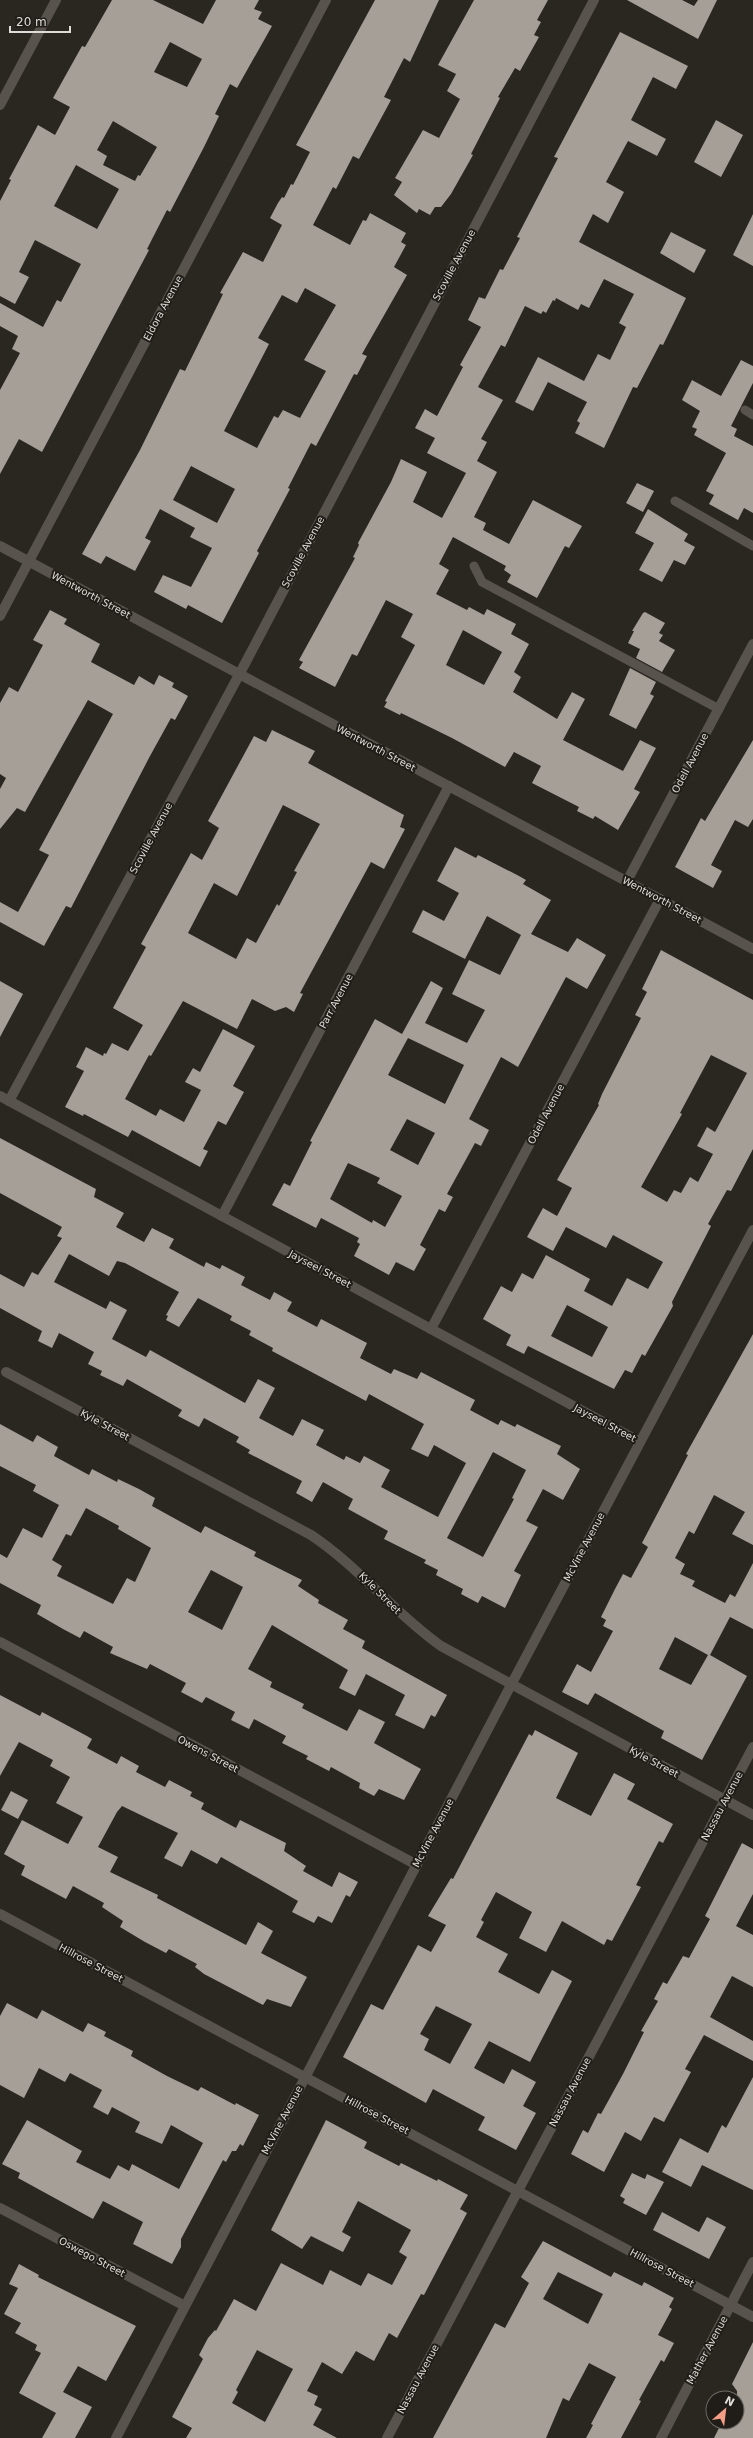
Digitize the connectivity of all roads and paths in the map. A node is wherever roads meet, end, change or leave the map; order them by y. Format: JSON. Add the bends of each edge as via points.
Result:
{"nodes":[{"id":1,"x":56,"y":0,"type":"edge"},
{"id":2,"x":326,"y":0,"type":"edge"},
{"id":3,"x":594,"y":0,"type":"edge"},
{"id":4,"x":0,"y":105,"type":"edge"},
{"id":5,"x":675,"y":501,"type":"dead end"},
{"id":6,"x":0,"y":546,"type":"edge"},
{"id":7,"x":753,"y":546,"type":"edge"},
{"id":8,"x":29,"y":562,"type":"junction"},
{"id":9,"x":474,"y":566,"type":"dead end"},
{"id":10,"x":0,"y":616,"type":"edge"},
{"id":11,"x":753,"y":644,"type":"edge"},
{"id":12,"x":239,"y":675,"type":"junction"},
{"id":13,"x":719,"y":709,"type":"junction"},
{"id":14,"x":449,"y":786,"type":"junction"},
{"id":15,"x":628,"y":881,"type":"junction"},
{"id":16,"x":660,"y":899,"type":"junction"},
{"id":17,"x":753,"y":949,"type":"edge"},
{"id":18,"x":5,"y":1099,"type":"edge"},
{"id":19,"x":222,"y":1216,"type":"junction"},
{"id":20,"x":753,"y":1230,"type":"edge"},
{"id":21,"x":431,"y":1329,"type":"junction"},
{"id":22,"x":6,"y":1372,"type":"dead end"},
{"id":23,"x":640,"y":1442,"type":"junction"},
{"id":24,"x":0,"y":1642,"type":"edge"},
{"id":25,"x":511,"y":1685,"type":"junction"},
{"id":26,"x":753,"y":1747,"type":"edge"},
{"id":27,"x":725,"y":1800,"type":"junction"},
{"id":28,"x":753,"y":1815,"type":"edge"},
{"id":29,"x":417,"y":1865,"type":"junction"},
{"id":30,"x":0,"y":1914,"type":"edge"},
{"id":31,"x":305,"y":2077,"type":"junction"},
{"id":32,"x":518,"y":2190,"type":"junction"},
{"id":33,"x":0,"y":2208,"type":"edge"},
{"id":34,"x":753,"y":2262,"type":"edge"},
{"id":35,"x":731,"y":2305,"type":"junction"},
{"id":36,"x":185,"y":2306,"type":"junction"},
{"id":37,"x":753,"y":2317,"type":"edge"},
{"id":38,"x":116,"y":2438,"type":"edge"},
{"id":39,"x":387,"y":2438,"type":"edge"},
{"id":40,"x":661,"y":2438,"type":"edge"}],
"edges":[{"from":1,"to":4,"type":"street"},
{"from":2,"to":8,"type":"street","name":"Eldora Avenue"},
{"from":3,"to":12,"type":"street","name":"Scoville Avenue"},
{"from":5,"to":7,"type":"lane"},
{"from":6,"to":8,"type":"street","name":"Wentworth Street"},
{"from":8,"to":10,"type":"street","name":"Eldora Avenue"},
{"from":8,"to":12,"type":"street","name":"Wentworth Street"},
{"from":9,"to":13,"type":"lane","via":[[482,582]]},
{"from":11,"to":13,"type":"street","name":"Odell Avenue"},
{"from":12,"to":14,"type":"street","name":"Wentworth Street"},
{"from":12,"to":18,"type":"street","name":"Scoville Avenue"},
{"from":13,"to":15,"type":"street","name":"Odell Avenue"},
{"from":14,"to":15,"type":"street","name":"Wentworth Street"},
{"from":14,"to":19,"type":"street","name":"Parr Avenue"},
{"from":15,"to":16,"type":"street","name":"Wentworth Street"},
{"from":16,"to":17,"type":"street","name":"Wentworth Street"},
{"from":16,"to":21,"type":"street","name":"Odell Avenue"},
{"from":18,"to":19,"type":"street","name":"Jayseel Street"},
{"from":19,"to":21,"type":"street","name":"Jayseel Street"},
{"from":20,"to":23,"type":"street","name":"McVine Avenue"},
{"from":21,"to":23,"type":"street","name":"Jayseel Street"},
{"from":22,"to":25,"type":"street","name":"Kyle Street","via":[[311,1535],[351,1564],[416,1628],[454,1654]]},
{"from":23,"to":25,"type":"street","name":"McVine Avenue"},
{"from":24,"to":29,"type":"street","name":"Owens Street"},
{"from":25,"to":27,"type":"street","name":"Kyle Street"},
{"from":25,"to":29,"type":"street","name":"McVine Avenue"},
{"from":26,"to":27,"type":"street","name":"Nassau Avenue"},
{"from":27,"to":28,"type":"street","name":"Kyle Street"},
{"from":27,"to":32,"type":"street","name":"Nassau Avenue"},
{"from":29,"to":31,"type":"street","name":"McVine Avenue"},
{"from":30,"to":31,"type":"street","name":"Hillrose Street"},
{"from":31,"to":32,"type":"street","name":"Hillrose Street"},
{"from":31,"to":36,"type":"street","name":"McVine Avenue"},
{"from":32,"to":35,"type":"street","name":"Hillrose Street"},
{"from":32,"to":39,"type":"street","name":"Nassau Avenue"},
{"from":33,"to":36,"type":"street","name":"Oswego Street"},
{"from":34,"to":35,"type":"street","name":"Mather Avenue"},
{"from":35,"to":37,"type":"street","name":"Hillrose Street"},
{"from":35,"to":40,"type":"street","name":"Mather Avenue"},
{"from":36,"to":38,"type":"street","name":"McVine Avenue"}]}
